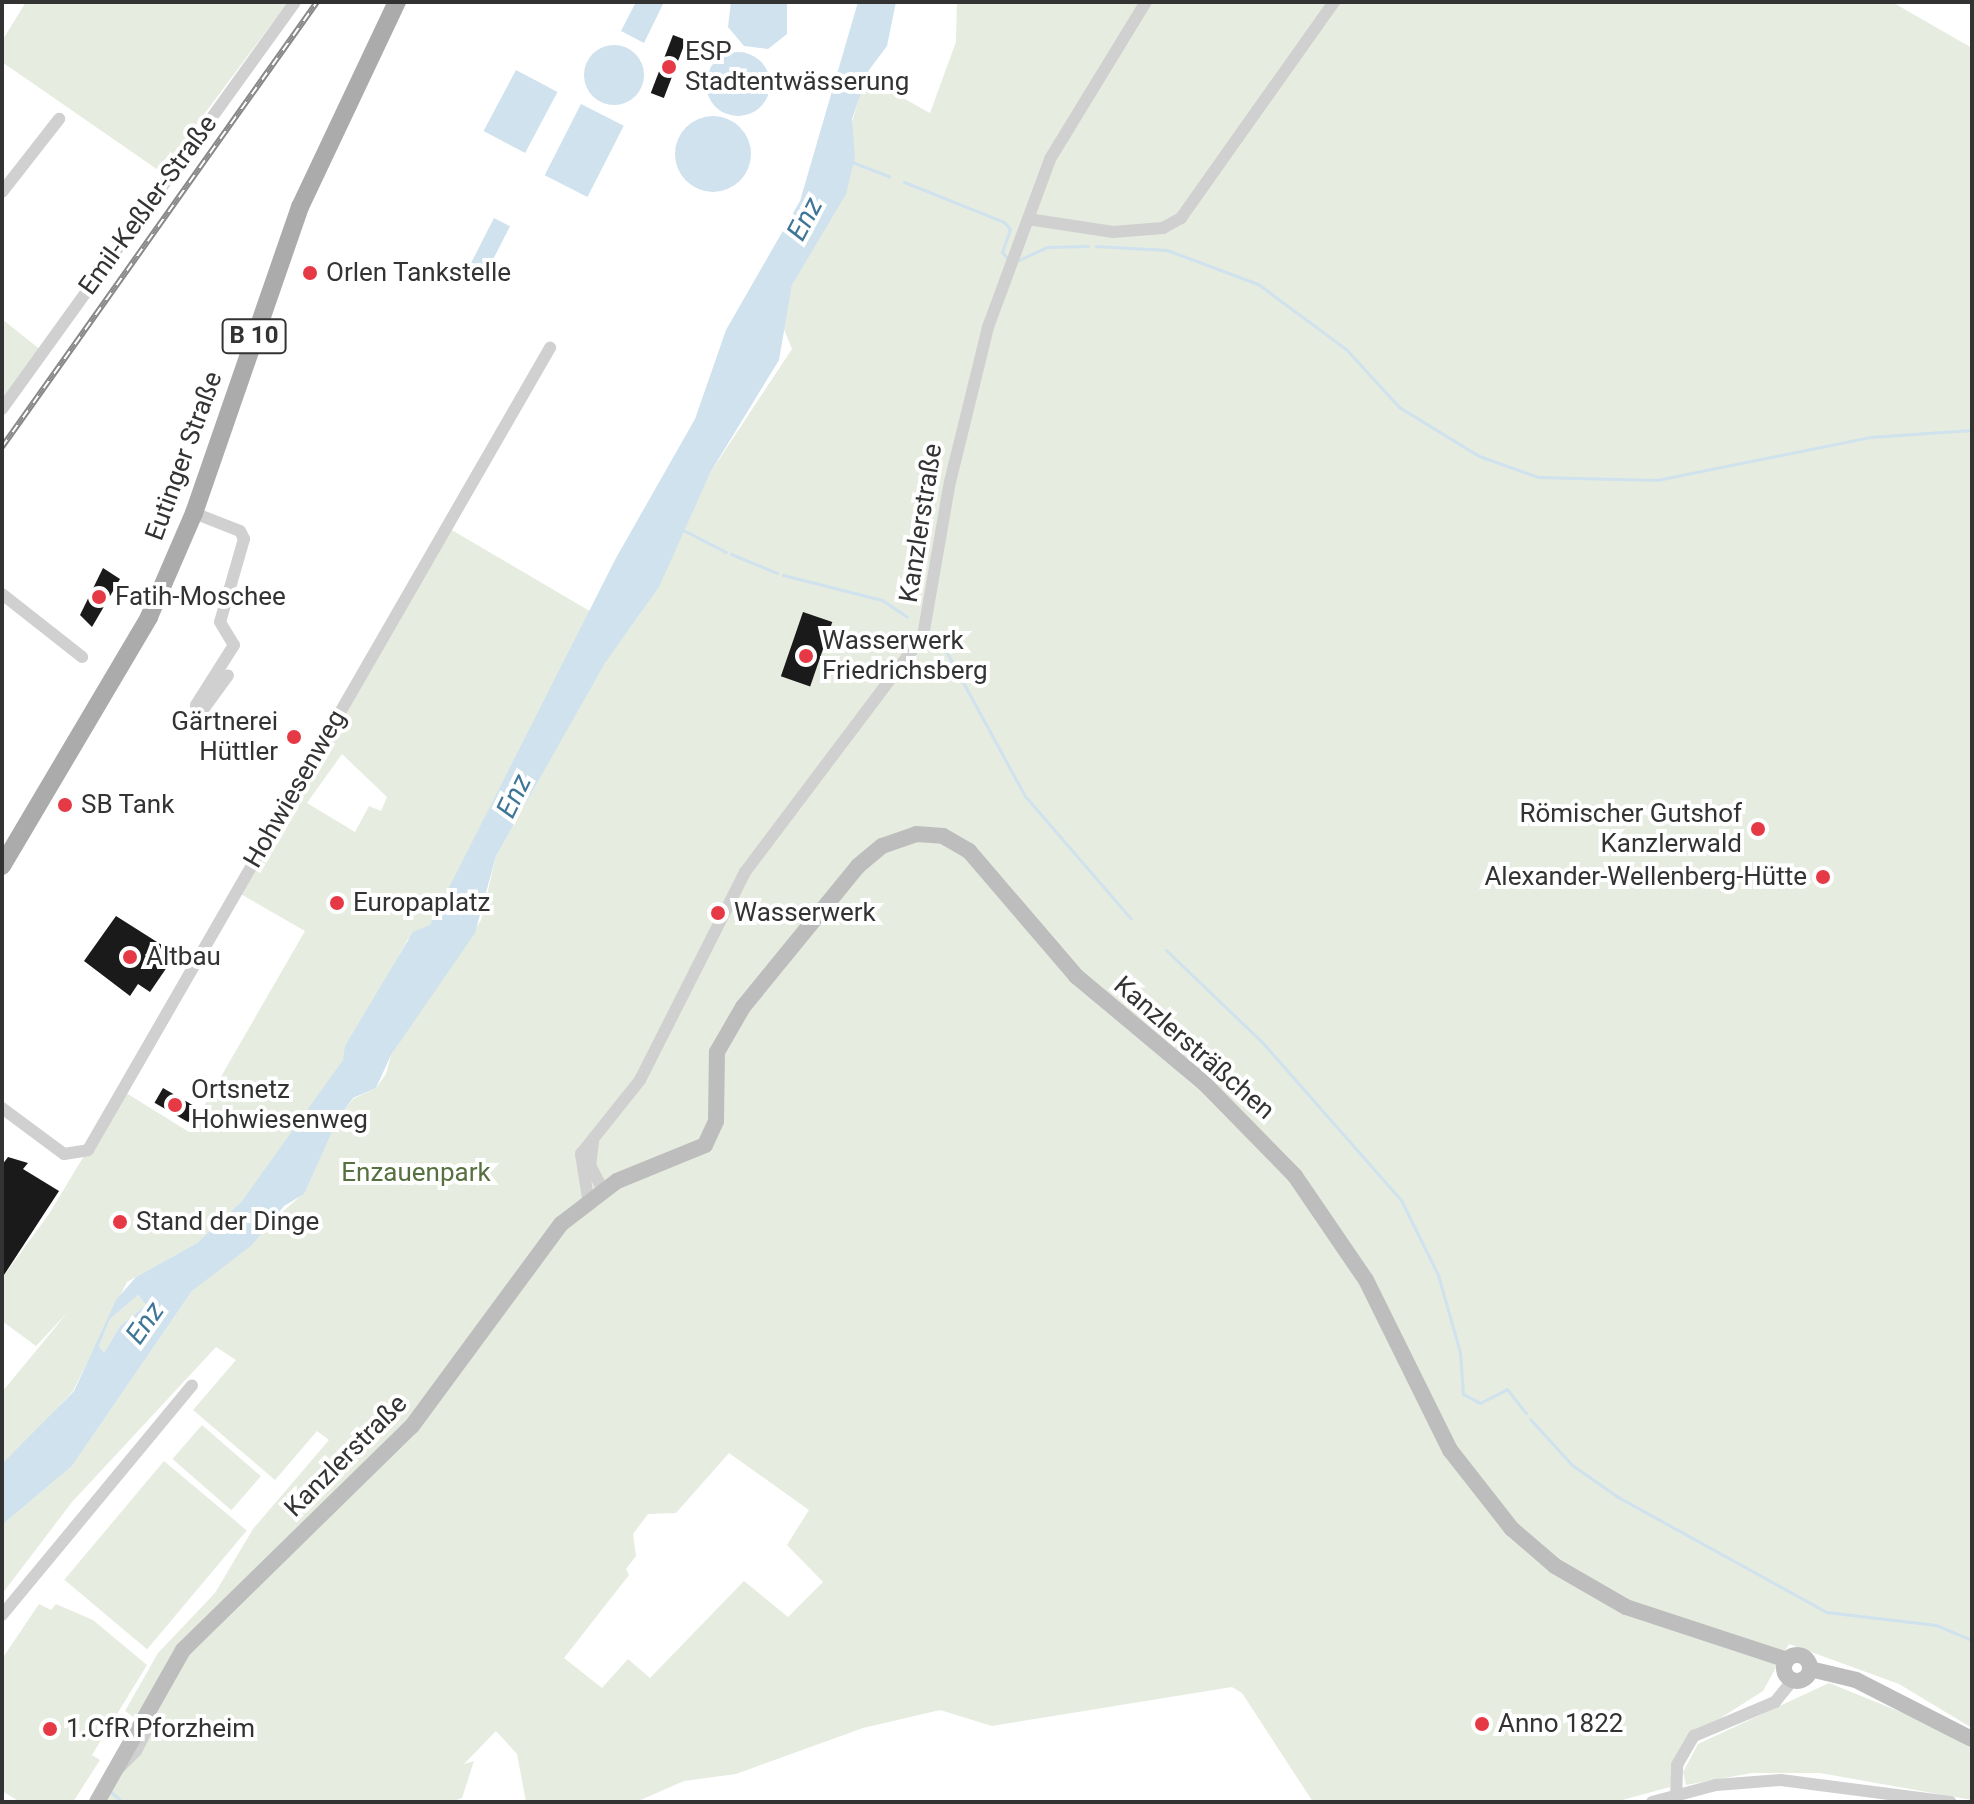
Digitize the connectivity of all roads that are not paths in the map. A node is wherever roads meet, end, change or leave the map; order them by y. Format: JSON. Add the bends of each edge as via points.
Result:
{"nodes":[{"id":1,"x":295,"y":2,"type":"edge"},
{"id":2,"x":384,"y":2,"type":"edge"},
{"id":3,"x":397,"y":2,"type":"edge"},
{"id":4,"x":1146,"y":2,"type":"edge"},
{"id":5,"x":1334,"y":2,"type":"edge"},
{"id":6,"x":59,"y":119,"type":"dead end"},
{"id":7,"x":2,"y":192,"type":"edge"},
{"id":8,"x":1028,"y":219,"type":"junction"},
{"id":9,"x":550,"y":348,"type":"dead end"},
{"id":10,"x":2,"y":409,"type":"edge"},
{"id":11,"x":194,"y":513,"type":"junction"},
{"id":12,"x":2,"y":594,"type":"edge"},
{"id":13,"x":82,"y":657,"type":"dead end"},
{"id":14,"x":228,"y":675,"type":"dead end"},
{"id":15,"x":2,"y":844,"type":"edge"},
{"id":16,"x":2,"y":866,"type":"edge"},
{"id":17,"x":5,"y":1113,"type":"edge"},
{"id":18,"x":595,"y":1194,"type":"junction"},
{"id":19,"x":192,"y":1385,"type":"dead end"},
{"id":20,"x":2,"y":1615,"type":"edge"},
{"id":21,"x":1787,"y":1660,"type":"junction"},
{"id":22,"x":1810,"y":1669,"type":"junction"},
{"id":23,"x":1793,"y":1680,"type":"junction"},
{"id":24,"x":163,"y":1694,"type":"dead end"},
{"id":25,"x":1972,"y":1739,"type":"edge"},
{"id":26,"x":115,"y":1771,"type":"junction"},
{"id":27,"x":1676,"y":1798,"type":"edge"},
{"id":28,"x":97,"y":1802,"type":"edge"},
{"id":29,"x":1652,"y":1802,"type":"edge"},
{"id":30,"x":1951,"y":1802,"type":"edge"}],
"edges":[{"from":1,"to":10,"type":"street","name":"Emil-Keßler-Straße"},
{"from":2,"to":15,"type":"main road","name":"Eutinger Straße","number":"B 10","via":[[297,185],[182,510],[138,615],[62,752]]},
{"from":3,"to":11,"type":"main road","name":"Eutinger Straße","number":"B 10","via":[[300,207]]},
{"from":4,"to":8,"type":"street","name":"Kanzlerstraße","via":[[1069,120]]},
{"from":5,"to":8,"type":"street","via":[[1181,218],[1163,228],[1113,232]]},
{"from":6,"to":7,"type":"street"},
{"from":8,"to":18,"type":"street","name":"Kanzlerstraße","via":[[971,386],[923,636],[770,833],[640,1080],[596,1136],[589,1156]]},
{"from":9,"to":17,"type":"street","name":"Hohwiesenweg","via":[[88,1150],[64,1154]]},
{"from":11,"to":14,"type":"street","via":[[240,531],[244,539],[220,622],[234,645],[196,705],[205,707]]},
{"from":11,"to":16,"type":"main road","name":"Eutinger Straße","number":"B 10","via":[[119,674]]},
{"from":12,"to":13,"type":"street"},
{"from":18,"to":21,"type":"main road","name":"Kanzlersträßchen","via":[[705,1145],[716,1121],[717,1052],[777,960],[871,854],[906,835],[943,836],[979,860],[1076,976],[1204,1083],[1295,1176],[1366,1280],[1450,1450],[1512,1529],[1555,1566],[1626,1607]]},
{"from":18,"to":26,"type":"main road","name":"Kanzlerstraße","via":[[544,1244],[412,1426],[183,1650]]},
{"from":19,"to":20,"type":"street"},
{"from":21,"to":22,"type":"main road","name":"Kanzlersträßchen","via":[[1801,1656]]},
{"from":21,"to":23,"type":"main road","via":[[1784,1672]]},
{"from":22,"to":23,"type":"main road"},
{"from":22,"to":25,"type":"main road","via":[[1856,1680]]},
{"from":23,"to":27,"type":"street","via":[[1775,1702],[1694,1736],[1677,1765]]},
{"from":24,"to":26,"type":"street","via":[[136,1751]]},
{"from":26,"to":28,"type":"main road","name":"Kanzlerstraße"},
{"from":27,"to":29,"type":"street"},
{"from":27,"to":30,"type":"street","via":[[1781,1780]]}]}
